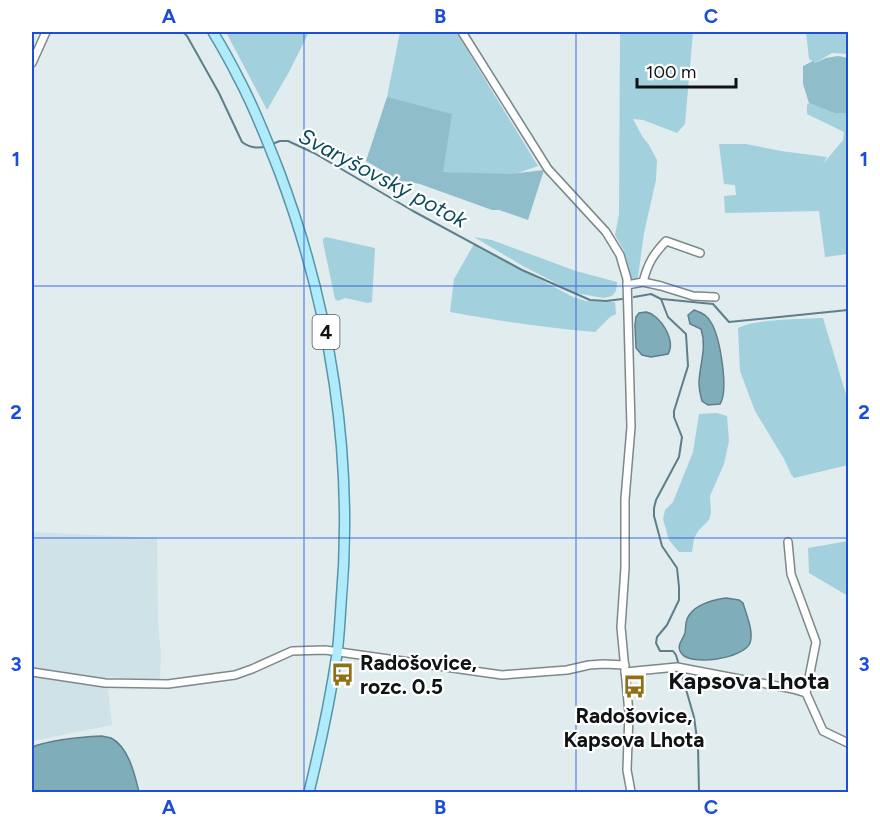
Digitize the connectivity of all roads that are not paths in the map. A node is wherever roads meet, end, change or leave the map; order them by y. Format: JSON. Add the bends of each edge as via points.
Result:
{"nodes":[{"id":1,"x":46,"y":32,"type":"edge"},
{"id":2,"x":213,"y":32,"type":"edge"},
{"id":3,"x":462,"y":32,"type":"edge"},
{"id":4,"x":32,"y":63,"type":"edge"},
{"id":5,"x":700,"y":253,"type":"dead end"},
{"id":6,"x":643,"y":282,"type":"junction"},
{"id":7,"x":627,"y":285,"type":"junction"},
{"id":8,"x":715,"y":297,"type":"dead end"},
{"id":9,"x":788,"y":542,"type":"dead end"},
{"id":10,"x":337,"y":652,"type":"junction"},
{"id":11,"x":625,"y":669,"type":"junction"},
{"id":12,"x":32,"y":672,"type":"edge"},
{"id":13,"x":806,"y":693,"type":"junction"},
{"id":14,"x":849,"y":743,"type":"edge"},
{"id":15,"x":309,"y":792,"type":"edge"},
{"id":16,"x":631,"y":792,"type":"edge"}],
"edges":[{"from":1,"to":4,"type":"street"},
{"from":2,"to":10,"type":"main road","number":"4","via":[[240,80],[271,150],[311,270],[328,342],[339,415],[346,521]]},
{"from":3,"to":7,"type":"street","via":[[548,169],[606,232],[620,255]]},
{"from":5,"to":6,"type":"street","via":[[666,241],[648,265]]},
{"from":6,"to":7,"type":"street"},
{"from":6,"to":8,"type":"street","via":[[693,296]]},
{"from":7,"to":11,"type":"street","via":[[631,427],[621,627]]},
{"from":9,"to":13,"type":"street","via":[[791,574],[816,642]]},
{"from":10,"to":11,"type":"street","via":[[502,675],[603,664]]},
{"from":10,"to":12,"type":"street","via":[[292,651],[236,675],[168,684],[105,683]]},
{"from":10,"to":15,"type":"main road","number":"4"},
{"from":11,"to":13,"type":"street","via":[[680,668]]},
{"from":11,"to":16,"type":"street"},
{"from":13,"to":14,"type":"street","via":[[823,730]]}]}
